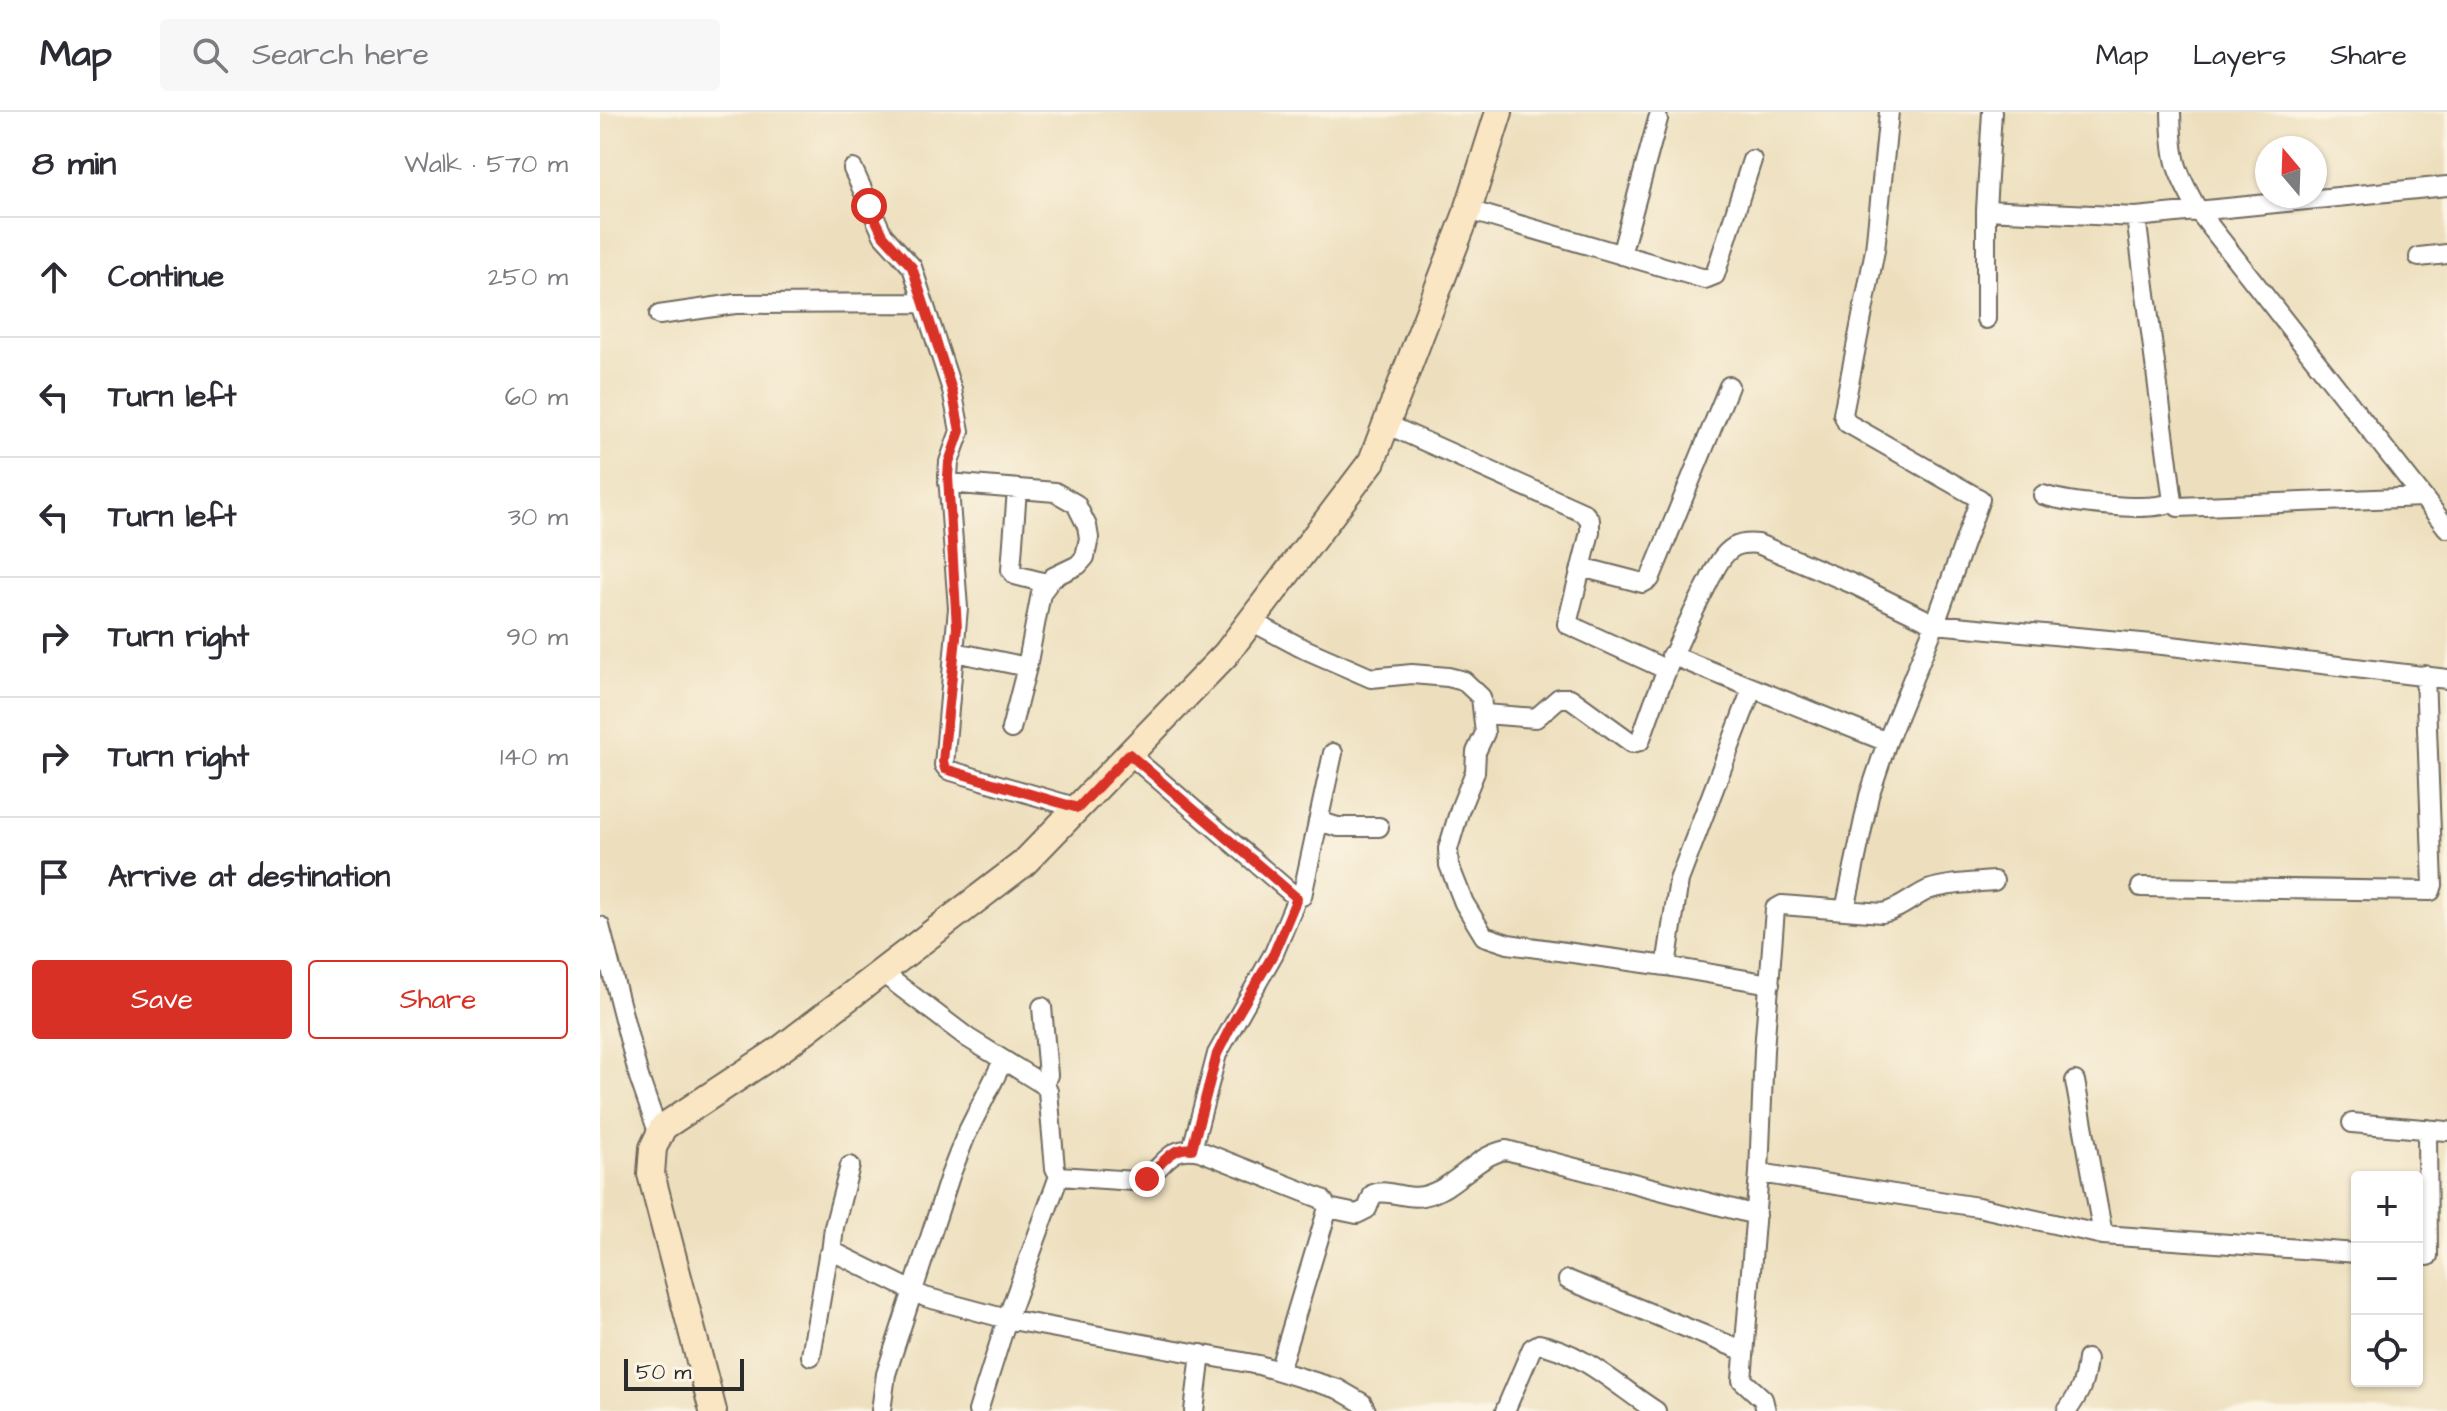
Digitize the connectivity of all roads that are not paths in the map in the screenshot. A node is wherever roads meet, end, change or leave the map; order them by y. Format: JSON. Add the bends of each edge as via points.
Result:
{"nodes":[{"id":1,"x":1499,"y":112,"type":"edge"},
{"id":2,"x":1889,"y":112,"type":"edge"},
{"id":3,"x":1992,"y":112,"type":"edge"},
{"id":4,"x":2171,"y":112,"type":"edge"},
{"id":5,"x":1658,"y":119,"type":"dead end"},
{"id":6,"x":1752,"y":160,"type":"dead end"},
{"id":7,"x":853,"y":169,"type":"dead end"},
{"id":8,"x":2447,"y":186,"type":"edge"},
{"id":9,"x":1468,"y":210,"type":"junction"},
{"id":10,"x":1986,"y":210,"type":"junction"},
{"id":11,"x":2199,"y":212,"type":"junction"},
{"id":12,"x":2136,"y":217,"type":"junction"},
{"id":13,"x":2447,"y":254,"type":"edge"},
{"id":14,"x":1621,"y":255,"type":"junction"},
{"id":15,"x":2419,"y":257,"type":"dead end"},
{"id":16,"x":923,"y":303,"type":"junction"},
{"id":17,"x":659,"y":315,"type":"dead end"},
{"id":18,"x":1986,"y":319,"type":"dead end"},
{"id":19,"x":1729,"y":386,"type":"dead end"},
{"id":20,"x":1386,"y":424,"type":"junction"},
{"id":21,"x":948,"y":483,"type":"junction"},
{"id":22,"x":1017,"y":489,"type":"junction"},
{"id":23,"x":2043,"y":495,"type":"dead end"},
{"id":24,"x":2423,"y":497,"type":"junction"},
{"id":25,"x":2173,"y":502,"type":"junction"},
{"id":26,"x":2447,"y":527,"type":"edge"},
{"id":27,"x":1581,"y":567,"type":"junction"},
{"id":28,"x":1046,"y":583,"type":"junction"},
{"id":29,"x":1251,"y":621,"type":"junction"},
{"id":30,"x":1935,"y":624,"type":"junction"},
{"id":31,"x":955,"y":652,"type":"junction"},
{"id":32,"x":1668,"y":662,"type":"junction"},
{"id":33,"x":1027,"y":667,"type":"junction"},
{"id":34,"x":2425,"y":675,"type":"junction"},
{"id":35,"x":2447,"y":679,"type":"edge"},
{"id":36,"x":1752,"y":689,"type":"junction"},
{"id":37,"x":1485,"y":714,"type":"junction"},
{"id":38,"x":1011,"y":729,"type":"dead end"},
{"id":39,"x":1887,"y":742,"type":"junction"},
{"id":40,"x":1333,"y":753,"type":"dead end"},
{"id":41,"x":1129,"y":754,"type":"junction"},
{"id":42,"x":1078,"y":808,"type":"junction"},
{"id":43,"x":1318,"y":821,"type":"junction"},
{"id":44,"x":1379,"y":827,"type":"dead end"},
{"id":45,"x":1994,"y":881,"type":"dead end"},
{"id":46,"x":2141,"y":887,"type":"dead end"},
{"id":47,"x":1297,"y":898,"type":"junction"},
{"id":48,"x":1845,"y":910,"type":"junction"},
{"id":49,"x":600,"y":926,"type":"edge"},
{"id":50,"x":1666,"y":966,"type":"junction"},
{"id":51,"x":881,"y":972,"type":"junction"},
{"id":52,"x":1770,"y":984,"type":"junction"},
{"id":53,"x":1042,"y":1007,"type":"dead end"},
{"id":54,"x":1003,"y":1061,"type":"junction"},
{"id":55,"x":2075,"y":1081,"type":"dead end"},
{"id":56,"x":1044,"y":1085,"type":"junction"},
{"id":57,"x":2352,"y":1123,"type":"dead end"},
{"id":58,"x":2427,"y":1129,"type":"junction"},
{"id":59,"x":2447,"y":1131,"type":"edge"},
{"id":60,"x":659,"y":1135,"type":"junction"},
{"id":61,"x":1192,"y":1149,"type":"junction"},
{"id":62,"x":850,"y":1166,"type":"dead end"},
{"id":63,"x":1759,"y":1173,"type":"junction"},
{"id":64,"x":1059,"y":1176,"type":"junction"},
{"id":65,"x":1328,"y":1208,"type":"junction"},
{"id":66,"x":1756,"y":1215,"type":"junction"},
{"id":67,"x":2103,"y":1235,"type":"junction"},
{"id":68,"x":831,"y":1253,"type":"junction"},
{"id":69,"x":2351,"y":1253,"type":"edge"},
{"id":70,"x":2431,"y":1257,"type":"edge"},
{"id":71,"x":1568,"y":1280,"type":"dead end"},
{"id":72,"x":911,"y":1290,"type":"junction"},
{"id":73,"x":1007,"y":1319,"type":"junction"},
{"id":74,"x":1744,"y":1351,"type":"junction"},
{"id":75,"x":1201,"y":1354,"type":"junction"},
{"id":76,"x":811,"y":1356,"type":"dead end"},
{"id":77,"x":2087,"y":1359,"type":"dead end"},
{"id":78,"x":1279,"y":1371,"type":"junction"},
{"id":79,"x":713,"y":1411,"type":"edge"},
{"id":80,"x":881,"y":1411,"type":"edge"},
{"id":81,"x":978,"y":1411,"type":"edge"},
{"id":82,"x":1194,"y":1411,"type":"edge"},
{"id":83,"x":1366,"y":1411,"type":"edge"},
{"id":84,"x":1505,"y":1411,"type":"edge"},
{"id":85,"x":1656,"y":1411,"type":"edge"},
{"id":86,"x":1766,"y":1411,"type":"edge"},
{"id":87,"x":2067,"y":1411,"type":"edge"}],
"edges":[{"from":1,"to":9,"type":"street"},
{"from":2,"to":30,"type":"street","via":[[1875,250],[1843,414],[1847,423],[1980,499]]},
{"from":3,"to":10,"type":"street"},
{"from":4,"to":11,"type":"street","via":[[2178,175]]},
{"from":5,"to":14,"type":"street"},
{"from":6,"to":14,"type":"street","via":[[1715,275],[1705,279]]},
{"from":7,"to":16,"type":"street","via":[[883,235],[912,267]]},
{"from":8,"to":11,"type":"street"},
{"from":9,"to":14,"type":"street"},
{"from":9,"to":20,"type":"street"},
{"from":10,"to":12,"type":"street"},
{"from":10,"to":18,"type":"street"},
{"from":11,"to":12,"type":"street"},
{"from":11,"to":24,"type":"street"},
{"from":12,"to":25,"type":"street"},
{"from":13,"to":15,"type":"street"},
{"from":16,"to":17,"type":"street","via":[[735,304]]},
{"from":16,"to":21,"type":"street","via":[[959,421]]},
{"from":19,"to":27,"type":"street","via":[[1650,579],[1643,583]]},
{"from":20,"to":27,"type":"street","via":[[1584,513],[1590,532]]},
{"from":20,"to":29,"type":"street","via":[[1372,461]]},
{"from":21,"to":22,"type":"street"},
{"from":21,"to":31,"type":"street","via":[[958,608]]},
{"from":22,"to":28,"type":"street","via":[[1011,570]]},
{"from":22,"to":28,"type":"street","via":[[1066,496],[1087,526],[1085,557]]},
{"from":23,"to":25,"type":"street","via":[[2089,504]]},
{"from":24,"to":25,"type":"street","via":[[2178,507]]},
{"from":24,"to":26,"type":"street"},
{"from":27,"to":32,"type":"street","via":[[1567,624]]},
{"from":28,"to":33,"type":"street"},
{"from":29,"to":37,"type":"street","via":[[1371,678],[1412,674],[1464,681],[1481,697]]},
{"from":29,"to":41,"type":"street"},
{"from":30,"to":32,"type":"street","via":[[1853,584],[1746,543],[1722,558]]},
{"from":30,"to":34,"type":"street"},
{"from":30,"to":39,"type":"street"},
{"from":31,"to":33,"type":"street"},
{"from":31,"to":42,"type":"street","via":[[945,769]]},
{"from":32,"to":36,"type":"street"},
{"from":32,"to":37,"type":"street","via":[[1637,743],[1570,698],[1559,698],[1536,718]]},
{"from":33,"to":38,"type":"street"},
{"from":34,"to":35,"type":"street"},
{"from":34,"to":46,"type":"street","via":[[2431,891]]},
{"from":36,"to":39,"type":"street"},
{"from":36,"to":50,"type":"street","via":[[1679,880]]},
{"from":37,"to":50,"type":"street","via":[[1475,772],[1448,849],[1456,886],[1484,936]]},
{"from":39,"to":48,"type":"street","via":[[1869,796]]},
{"from":40,"to":43,"type":"street"},
{"from":41,"to":42,"type":"street"},
{"from":41,"to":47,"type":"street"},
{"from":42,"to":51,"type":"street","via":[[1024,863]]},
{"from":43,"to":44,"type":"street","via":[[1338,827]]},
{"from":43,"to":47,"type":"street","via":[[1302,896]]},
{"from":45,"to":48,"type":"street","via":[[1938,887],[1889,912]]},
{"from":47,"to":61,"type":"street","via":[[1274,953],[1217,1054]]},
{"from":48,"to":52,"type":"street","via":[[1776,907]]},
{"from":49,"to":60,"type":"street"},
{"from":50,"to":52,"type":"street"},
{"from":51,"to":54,"type":"street"},
{"from":51,"to":60,"type":"street","via":[[781,1049],[663,1127]]},
{"from":52,"to":63,"type":"street"},
{"from":53,"to":56,"type":"street","via":[[1048,1075]]},
{"from":54,"to":56,"type":"street"},
{"from":54,"to":72,"type":"street","via":[[955,1162]]},
{"from":55,"to":67,"type":"street"},
{"from":56,"to":64,"type":"street"},
{"from":57,"to":58,"type":"street"},
{"from":58,"to":59,"type":"street"},
{"from":58,"to":70,"type":"street"},
{"from":60,"to":79,"type":"street","via":[[651,1174]]},
{"from":61,"to":64,"type":"street","via":[[1171,1154],[1147,1179]]},
{"from":61,"to":65,"type":"street","via":[[1319,1197]]},
{"from":62,"to":68,"type":"street"},
{"from":63,"to":66,"type":"street"},
{"from":63,"to":67,"type":"street","via":[[1978,1207]]},
{"from":64,"to":73,"type":"street"},
{"from":65,"to":66,"type":"street","via":[[1357,1214],[1380,1191],[1406,1198],[1424,1196],[1442,1190],[1486,1156],[1506,1150]]},
{"from":65,"to":78,"type":"street"},
{"from":66,"to":74,"type":"street"},
{"from":67,"to":69,"type":"street"},
{"from":68,"to":72,"type":"street"},
{"from":68,"to":76,"type":"street"},
{"from":71,"to":74,"type":"street"},
{"from":72,"to":73,"type":"street"},
{"from":72,"to":80,"type":"street","via":[[886,1374]]},
{"from":73,"to":75,"type":"street"},
{"from":73,"to":81,"type":"street"},
{"from":74,"to":86,"type":"street","via":[[1742,1380],[1763,1399]]},
{"from":75,"to":78,"type":"street"},
{"from":75,"to":82,"type":"street"},
{"from":77,"to":87,"type":"street","via":[[2085,1383]]},
{"from":78,"to":83,"type":"street","via":[[1338,1389]]},
{"from":84,"to":85,"type":"street","via":[[1532,1348],[1539,1344],[1607,1375]]}]}
